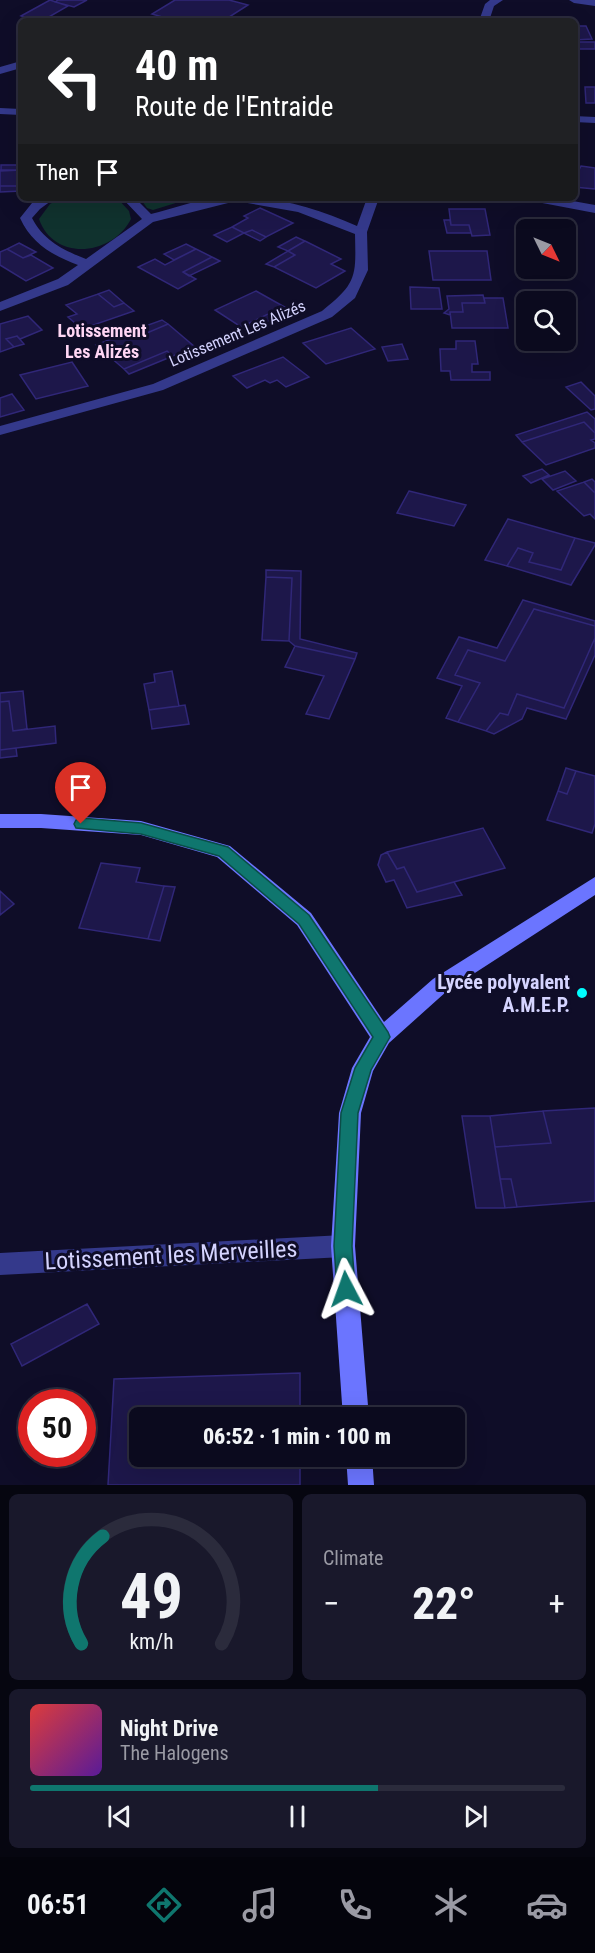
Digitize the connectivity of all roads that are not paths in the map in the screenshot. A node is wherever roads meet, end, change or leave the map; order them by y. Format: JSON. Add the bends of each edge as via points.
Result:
{"nodes":[{"id":1,"x":498,"y":0,"type":"edge"},
{"id":2,"x":574,"y":0,"type":"edge"},
{"id":3,"x":595,"y":3,"type":"edge"},
{"id":4,"x":485,"y":18,"type":"edge"},
{"id":5,"x":18,"y":65,"type":"edge"},
{"id":6,"x":0,"y":71,"type":"edge"},
{"id":7,"x":0,"y":111,"type":"edge"},
{"id":8,"x":18,"y":112,"type":"edge"},
{"id":9,"x":578,"y":119,"type":"edge"},
{"id":10,"x":595,"y":120,"type":"edge"},
{"id":11,"x":44,"y":201,"type":"edge"},
{"id":12,"x":131,"y":201,"type":"edge"},
{"id":13,"x":220,"y":201,"type":"edge"},
{"id":14,"x":259,"y":201,"type":"edge"},
{"id":15,"x":372,"y":201,"type":"edge"},
{"id":16,"x":554,"y":201,"type":"edge"},
{"id":17,"x":595,"y":208,"type":"edge"},
{"id":18,"x":149,"y":219,"type":"junction"},
{"id":19,"x":361,"y":232,"type":"junction"},
{"id":20,"x":88,"y":264,"type":"junction"},
{"id":21,"x":0,"y":307,"type":"edge"},
{"id":22,"x":0,"y":431,"type":"edge"},
{"id":23,"x":0,"y":821,"type":"edge"},
{"id":24,"x":595,"y":885,"type":"edge"},
{"id":25,"x":382,"y":1037,"type":"junction"},
{"id":26,"x":343,"y":1246,"type":"junction"},
{"id":27,"x":0,"y":1264,"type":"edge"},
{"id":28,"x":355,"y":1407,"type":"edge"},
{"id":29,"x":360,"y":1467,"type":"edge"},
{"id":30,"x":361,"y":1485,"type":"edge"}],
"edges":[{"from":1,"to":4,"type":"street","via":[[490,4]]},
{"from":2,"to":3,"type":"street"},
{"from":5,"to":6,"type":"street"},
{"from":7,"to":8,"type":"street"},
{"from":9,"to":10,"type":"street"},
{"from":11,"to":20,"type":"street","via":[[26,218],[31,232],[60,254]]},
{"from":12,"to":18,"type":"street"},
{"from":13,"to":18,"type":"street"},
{"from":14,"to":19,"type":"street","via":[[297,207]]},
{"from":15,"to":19,"type":"street","name":"Lotissement Les Alizés"},
{"from":16,"to":17,"type":"street"},
{"from":18,"to":20,"type":"street"},
{"from":19,"to":22,"type":"street","name":"Lotissement Les Alizés","via":[[362,270],[350,295],[327,314],[158,387]]},
{"from":20,"to":21,"type":"street","via":[[63,282]]},
{"from":23,"to":25,"type":"main road","via":[[141,828],[223,851],[304,919]]},
{"from":24,"to":25,"type":"main road","via":[[440,985]]},
{"from":25,"to":26,"type":"main road","via":[[363,1068],[350,1113]]},
{"from":26,"to":27,"type":"street","name":"Lotissement les Merveilles"},
{"from":26,"to":28,"type":"main road"},
{"from":29,"to":30,"type":"main road"}]}
